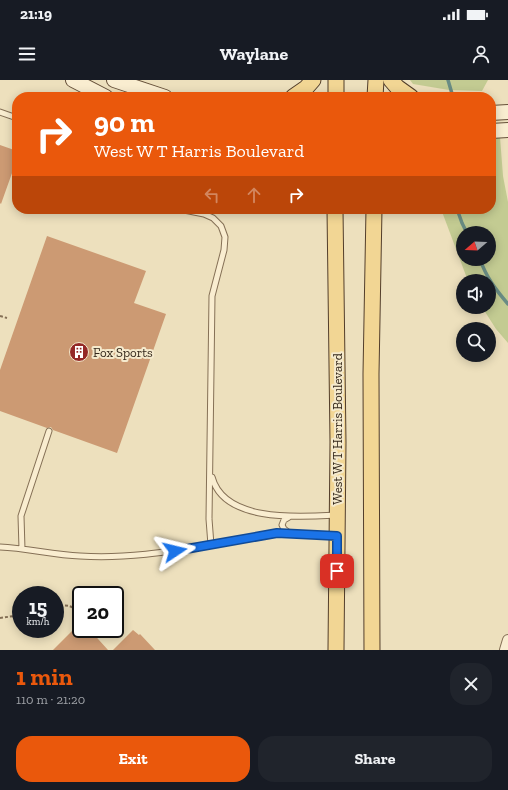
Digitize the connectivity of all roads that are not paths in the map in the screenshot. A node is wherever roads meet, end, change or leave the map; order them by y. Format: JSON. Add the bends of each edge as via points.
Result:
{"nodes":[{"id":1,"x":73,"y":80,"type":"edge"},
{"id":2,"x":114,"y":80,"type":"edge"},
{"id":3,"x":313,"y":80,"type":"edge"},
{"id":4,"x":336,"y":80,"type":"edge"},
{"id":5,"x":376,"y":80,"type":"edge"},
{"id":6,"x":391,"y":80,"type":"edge"},
{"id":7,"x":96,"y":92,"type":"edge"},
{"id":8,"x":150,"y":92,"type":"edge"},
{"id":9,"x":300,"y":92,"type":"edge"},
{"id":10,"x":336,"y":92,"type":"edge"},
{"id":11,"x":375,"y":92,"type":"edge"},
{"id":12,"x":403,"y":92,"type":"edge"},
{"id":13,"x":0,"y":112,"type":"edge"},
{"id":14,"x":508,"y":112,"type":"edge"},
{"id":15,"x":496,"y":113,"type":"edge"},
{"id":16,"x":12,"y":116,"type":"edge"},
{"id":17,"x":508,"y":130,"type":"edge"},
{"id":18,"x":496,"y":131,"type":"edge"},
{"id":19,"x":204,"y":214,"type":"edge"},
{"id":20,"x":334,"y":214,"type":"edge"},
{"id":21,"x":374,"y":214,"type":"edge"},
{"id":22,"x":49,"y":431,"type":"dead end"},
{"id":23,"x":210,"y":472,"type":"junction"},
{"id":24,"x":337,"y":515,"type":"junction"},
{"id":25,"x":289,"y":517,"type":"junction"},
{"id":26,"x":292,"y":533,"type":"junction"},
{"id":27,"x":337,"y":536,"type":"junction"},
{"id":28,"x":211,"y":545,"type":"junction"},
{"id":29,"x":0,"y":547,"type":"edge"},
{"id":30,"x":22,"y":549,"type":"junction"},
{"id":31,"x":508,"y":640,"type":"edge"},
{"id":32,"x":336,"y":650,"type":"edge"},
{"id":33,"x":372,"y":650,"type":"edge"},
{"id":34,"x":505,"y":650,"type":"edge"}],
"edges":[{"from":1,"to":7,"type":"street"},
{"from":2,"to":8,"type":"street"},
{"from":3,"to":9,"type":"main road"},
{"from":4,"to":10,"type":"main road"},
{"from":5,"to":11,"type":"main road"},
{"from":6,"to":12,"type":"main road"},
{"from":13,"to":16,"type":"lane"},
{"from":14,"to":15,"type":"street"},
{"from":17,"to":18,"type":"street"},
{"from":19,"to":23,"type":"lane","via":[[221,226],[225,237],[212,296]]},
{"from":20,"to":24,"type":"main road","name":"West W T Harris Boulevard"},
{"from":21,"to":33,"type":"main road","via":[[371,374]]},
{"from":22,"to":30,"type":"lane","via":[[21,516]]},
{"from":23,"to":25,"type":"lane","via":[[219,491],[232,504]]},
{"from":23,"to":28,"type":"lane"},
{"from":24,"to":25,"type":"lane"},
{"from":24,"to":27,"type":"main road","name":"West W T Harris Boulevard"},
{"from":25,"to":26,"type":"lane","via":[[284,520],[282,527]]},
{"from":26,"to":27,"type":"lane"},
{"from":26,"to":28,"type":"lane"},
{"from":27,"to":32,"type":"main road","name":"West W T Harris Boulevard"},
{"from":28,"to":30,"type":"lane","via":[[158,554],[116,557],[76,556]]},
{"from":29,"to":30,"type":"lane"},
{"from":31,"to":34,"type":"street"}]}
